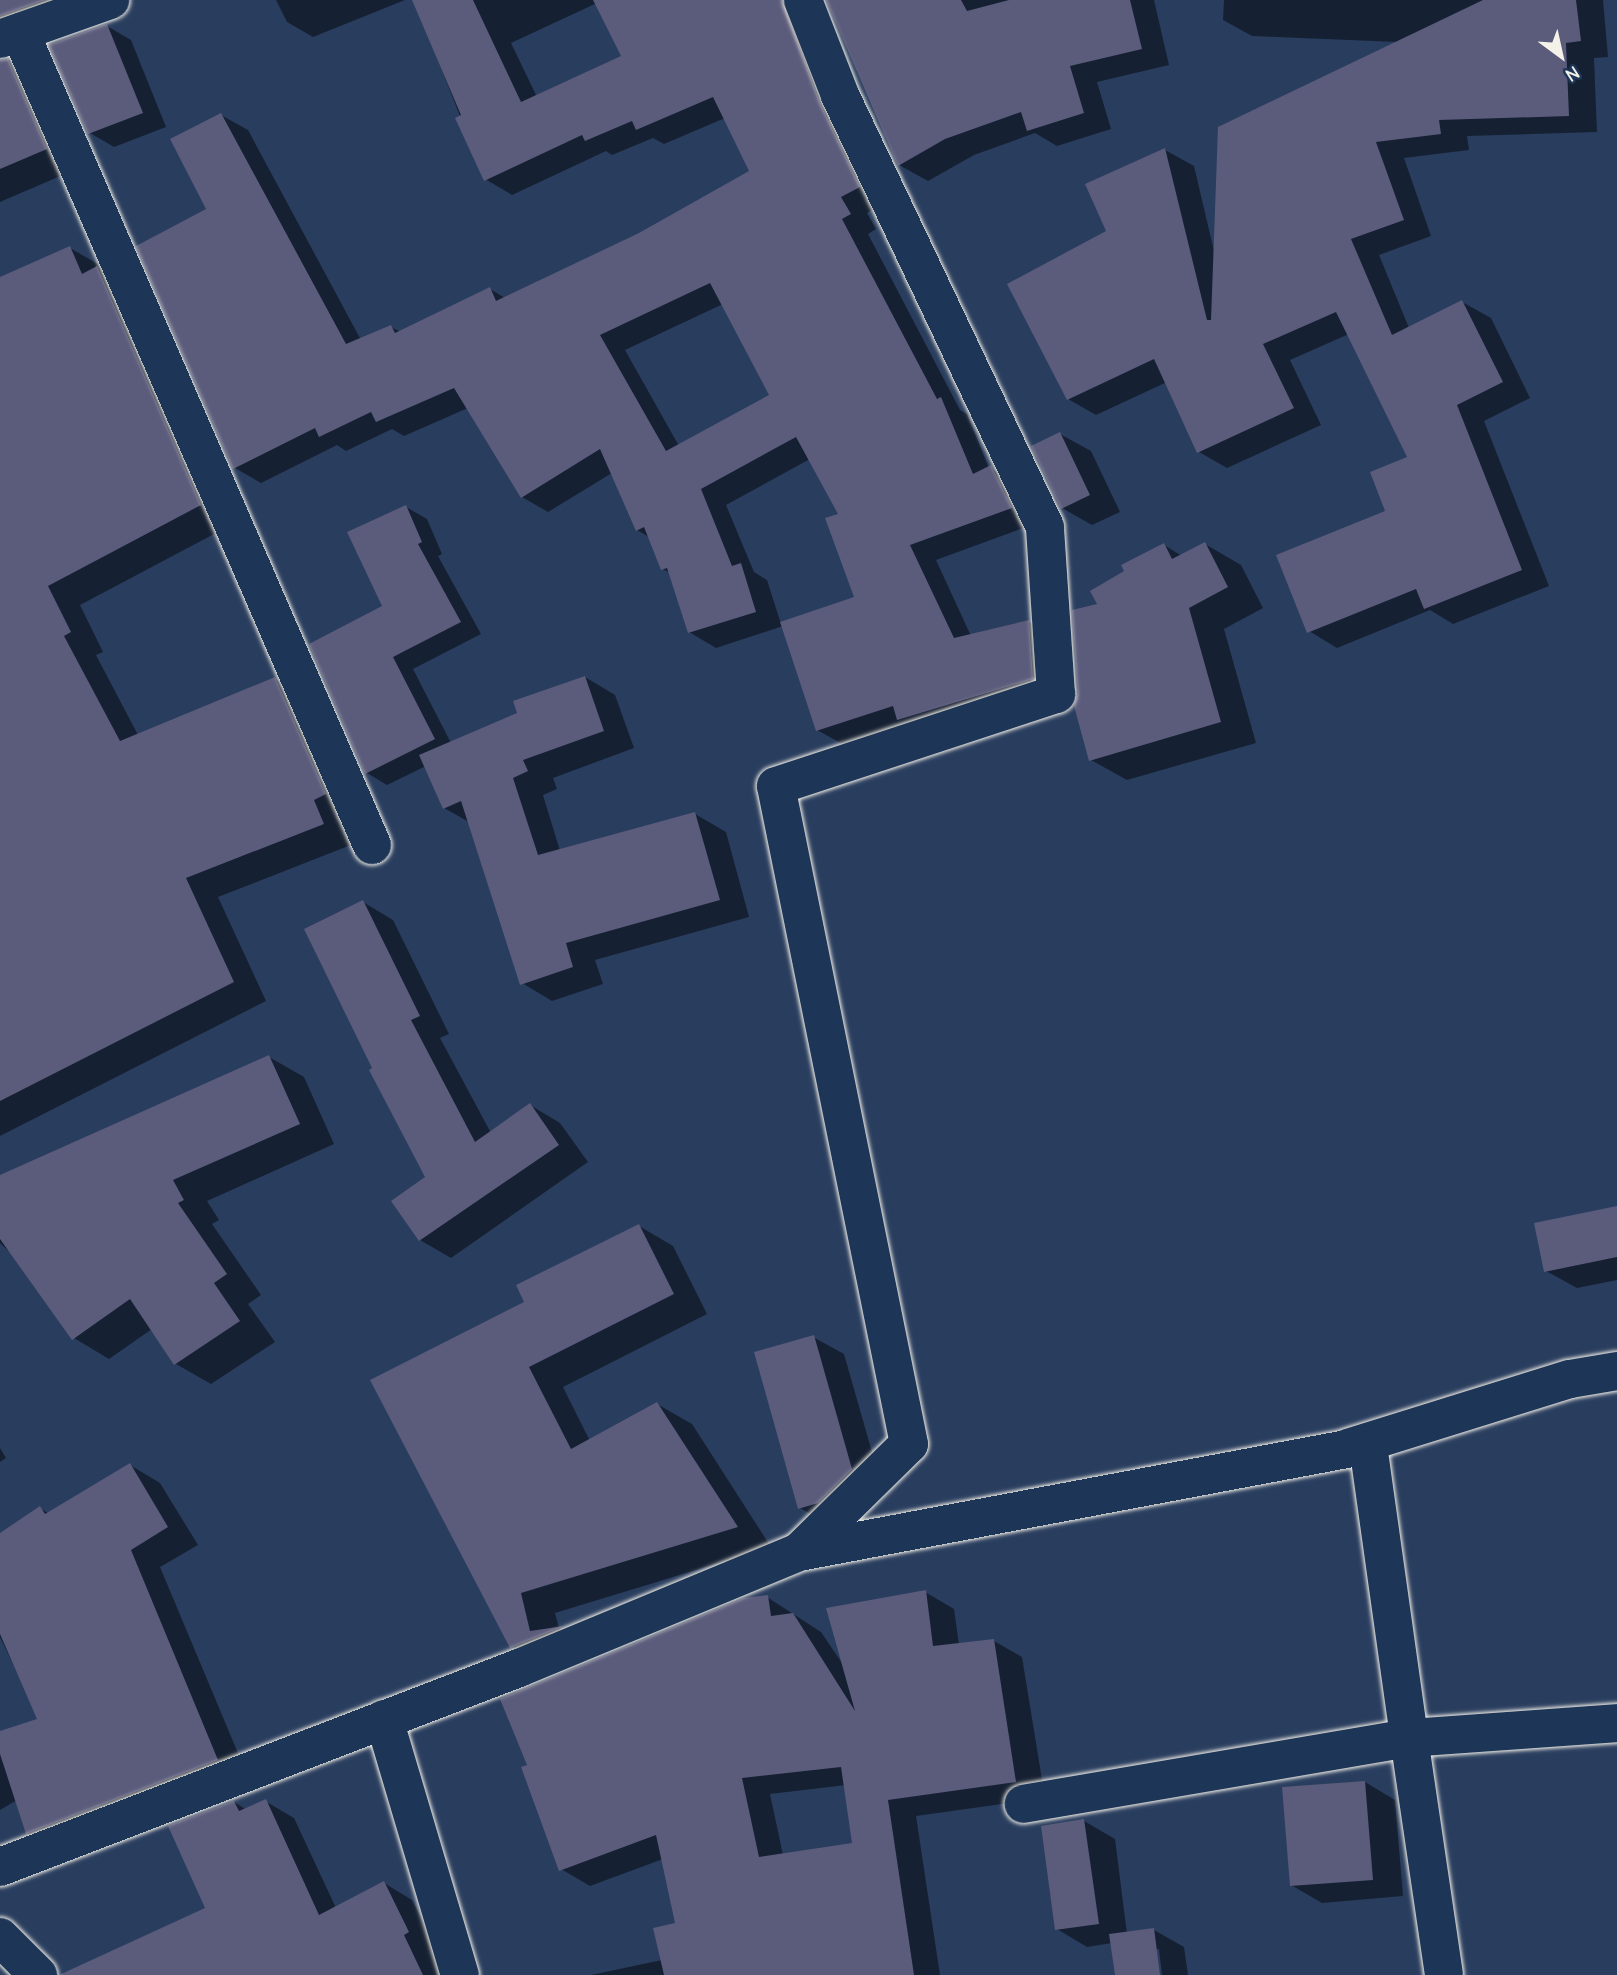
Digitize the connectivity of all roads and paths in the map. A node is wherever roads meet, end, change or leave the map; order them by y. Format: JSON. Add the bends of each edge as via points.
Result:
{"nodes":[{"id":1,"x":110,"y":0,"type":"edge"},
{"id":2,"x":803,"y":0,"type":"edge"},
{"id":3,"x":10,"y":36,"type":"edge"},
{"id":4,"x":372,"y":845,"type":"dead end"},
{"id":5,"x":1617,"y":1371,"type":"edge"},
{"id":6,"x":1348,"y":1448,"type":"junction"},
{"id":7,"x":799,"y":1552,"type":"junction"},
{"id":8,"x":384,"y":1719,"type":"junction"},
{"id":9,"x":1617,"y":1723,"type":"edge"},
{"id":10,"x":1409,"y":1738,"type":"junction"},
{"id":11,"x":1024,"y":1804,"type":"dead end"},
{"id":12,"x":0,"y":1867,"type":"edge"},
{"id":13,"x":0,"y":1937,"type":"edge"},
{"id":14,"x":38,"y":1975,"type":"edge"},
{"id":15,"x":460,"y":1975,"type":"edge"},
{"id":16,"x":1444,"y":1975,"type":"edge"}],
"edges":[{"from":1,"to":3,"type":"street"},
{"from":2,"to":7,"type":"street","via":[[840,95],[1045,527],[1056,695],[776,786],[909,1444]]},
{"from":3,"to":4,"type":"street"},
{"from":5,"to":6,"type":"street","via":[[1570,1379]]},
{"from":6,"to":7,"type":"street"},
{"from":6,"to":10,"type":"street","via":[[1368,1445]]},
{"from":7,"to":8,"type":"street"},
{"from":8,"to":12,"type":"street"},
{"from":8,"to":15,"type":"street"},
{"from":9,"to":10,"type":"street"},
{"from":10,"to":11,"type":"street"},
{"from":10,"to":16,"type":"street"},
{"from":13,"to":14,"type":"street"}]}
